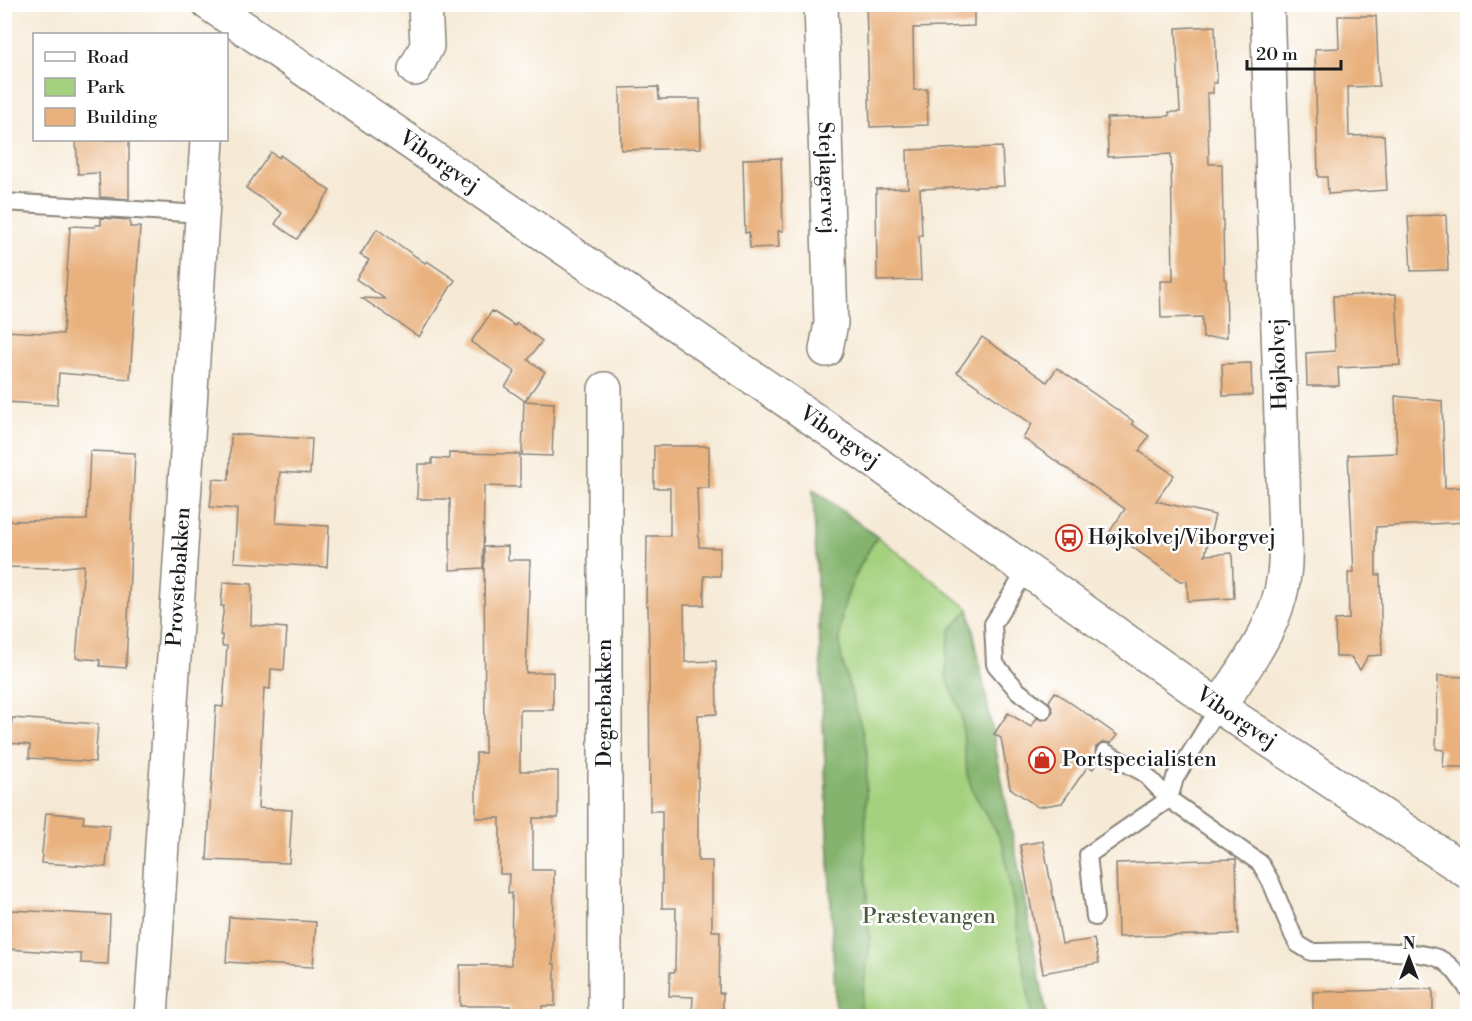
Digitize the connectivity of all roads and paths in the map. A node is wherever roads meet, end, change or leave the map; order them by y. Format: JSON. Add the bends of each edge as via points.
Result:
{"nodes":[{"id":1,"x":209,"y":4,"type":"edge"},
{"id":2,"x":425,"y":4,"type":"edge"},
{"id":3,"x":821,"y":4,"type":"edge"},
{"id":4,"x":1267,"y":4,"type":"edge"},
{"id":5,"x":415,"y":69,"type":"dead end"},
{"id":6,"x":207,"y":141,"type":"edge"},
{"id":7,"x":4,"y":202,"type":"edge"},
{"id":8,"x":202,"y":214,"type":"junction"},
{"id":9,"x":826,"y":350,"type":"dead end"},
{"id":10,"x":605,"y":389,"type":"dead end"},
{"id":11,"x":1026,"y":571,"type":"junction"},
{"id":12,"x":1219,"y":707,"type":"junction"},
{"id":13,"x":1043,"y":710,"type":"dead end"},
{"id":14,"x":1105,"y":752,"type":"dead end"},
{"id":15,"x":1169,"y":799,"type":"junction"},
{"id":16,"x":1467,"y":872,"type":"edge"},
{"id":17,"x":1095,"y":917,"type":"dead end"},
{"id":18,"x":1467,"y":989,"type":"edge"},
{"id":19,"x":152,"y":1017,"type":"edge"},
{"id":20,"x":605,"y":1017,"type":"edge"}],
"edges":[{"from":1,"to":11,"type":"street","name":"Viborgvej","via":[[867,456]]},
{"from":2,"to":5,"type":"street","via":[[428,46]]},
{"from":3,"to":9,"type":"street","name":"Stejlagervej","via":[[831,323]]},
{"from":4,"to":12,"type":"street","name":"Højkolvej","via":[[1284,575],[1277,607],[1259,645]]},
{"from":6,"to":8,"type":"street","name":"Provstebakken"},
{"from":7,"to":8,"type":"lane"},
{"from":8,"to":19,"type":"street","name":"Provstebakken"},
{"from":10,"to":20,"type":"street","name":"Degnebakken"},
{"from":11,"to":12,"type":"street","name":"Viborgvej"},
{"from":11,"to":13,"type":"lane","via":[[993,624],[995,664],[1018,691]]},
{"from":12,"to":15,"type":"lane","via":[[1175,778]]},
{"from":12,"to":16,"type":"street","name":"Viborgvej"},
{"from":14,"to":15,"type":"lane","via":[[1144,774]]},
{"from":15,"to":17,"type":"lane","via":[[1088,855]]},
{"from":15,"to":18,"type":"lane","via":[[1260,863],[1293,935],[1304,949],[1434,956],[1450,966]]}]}
